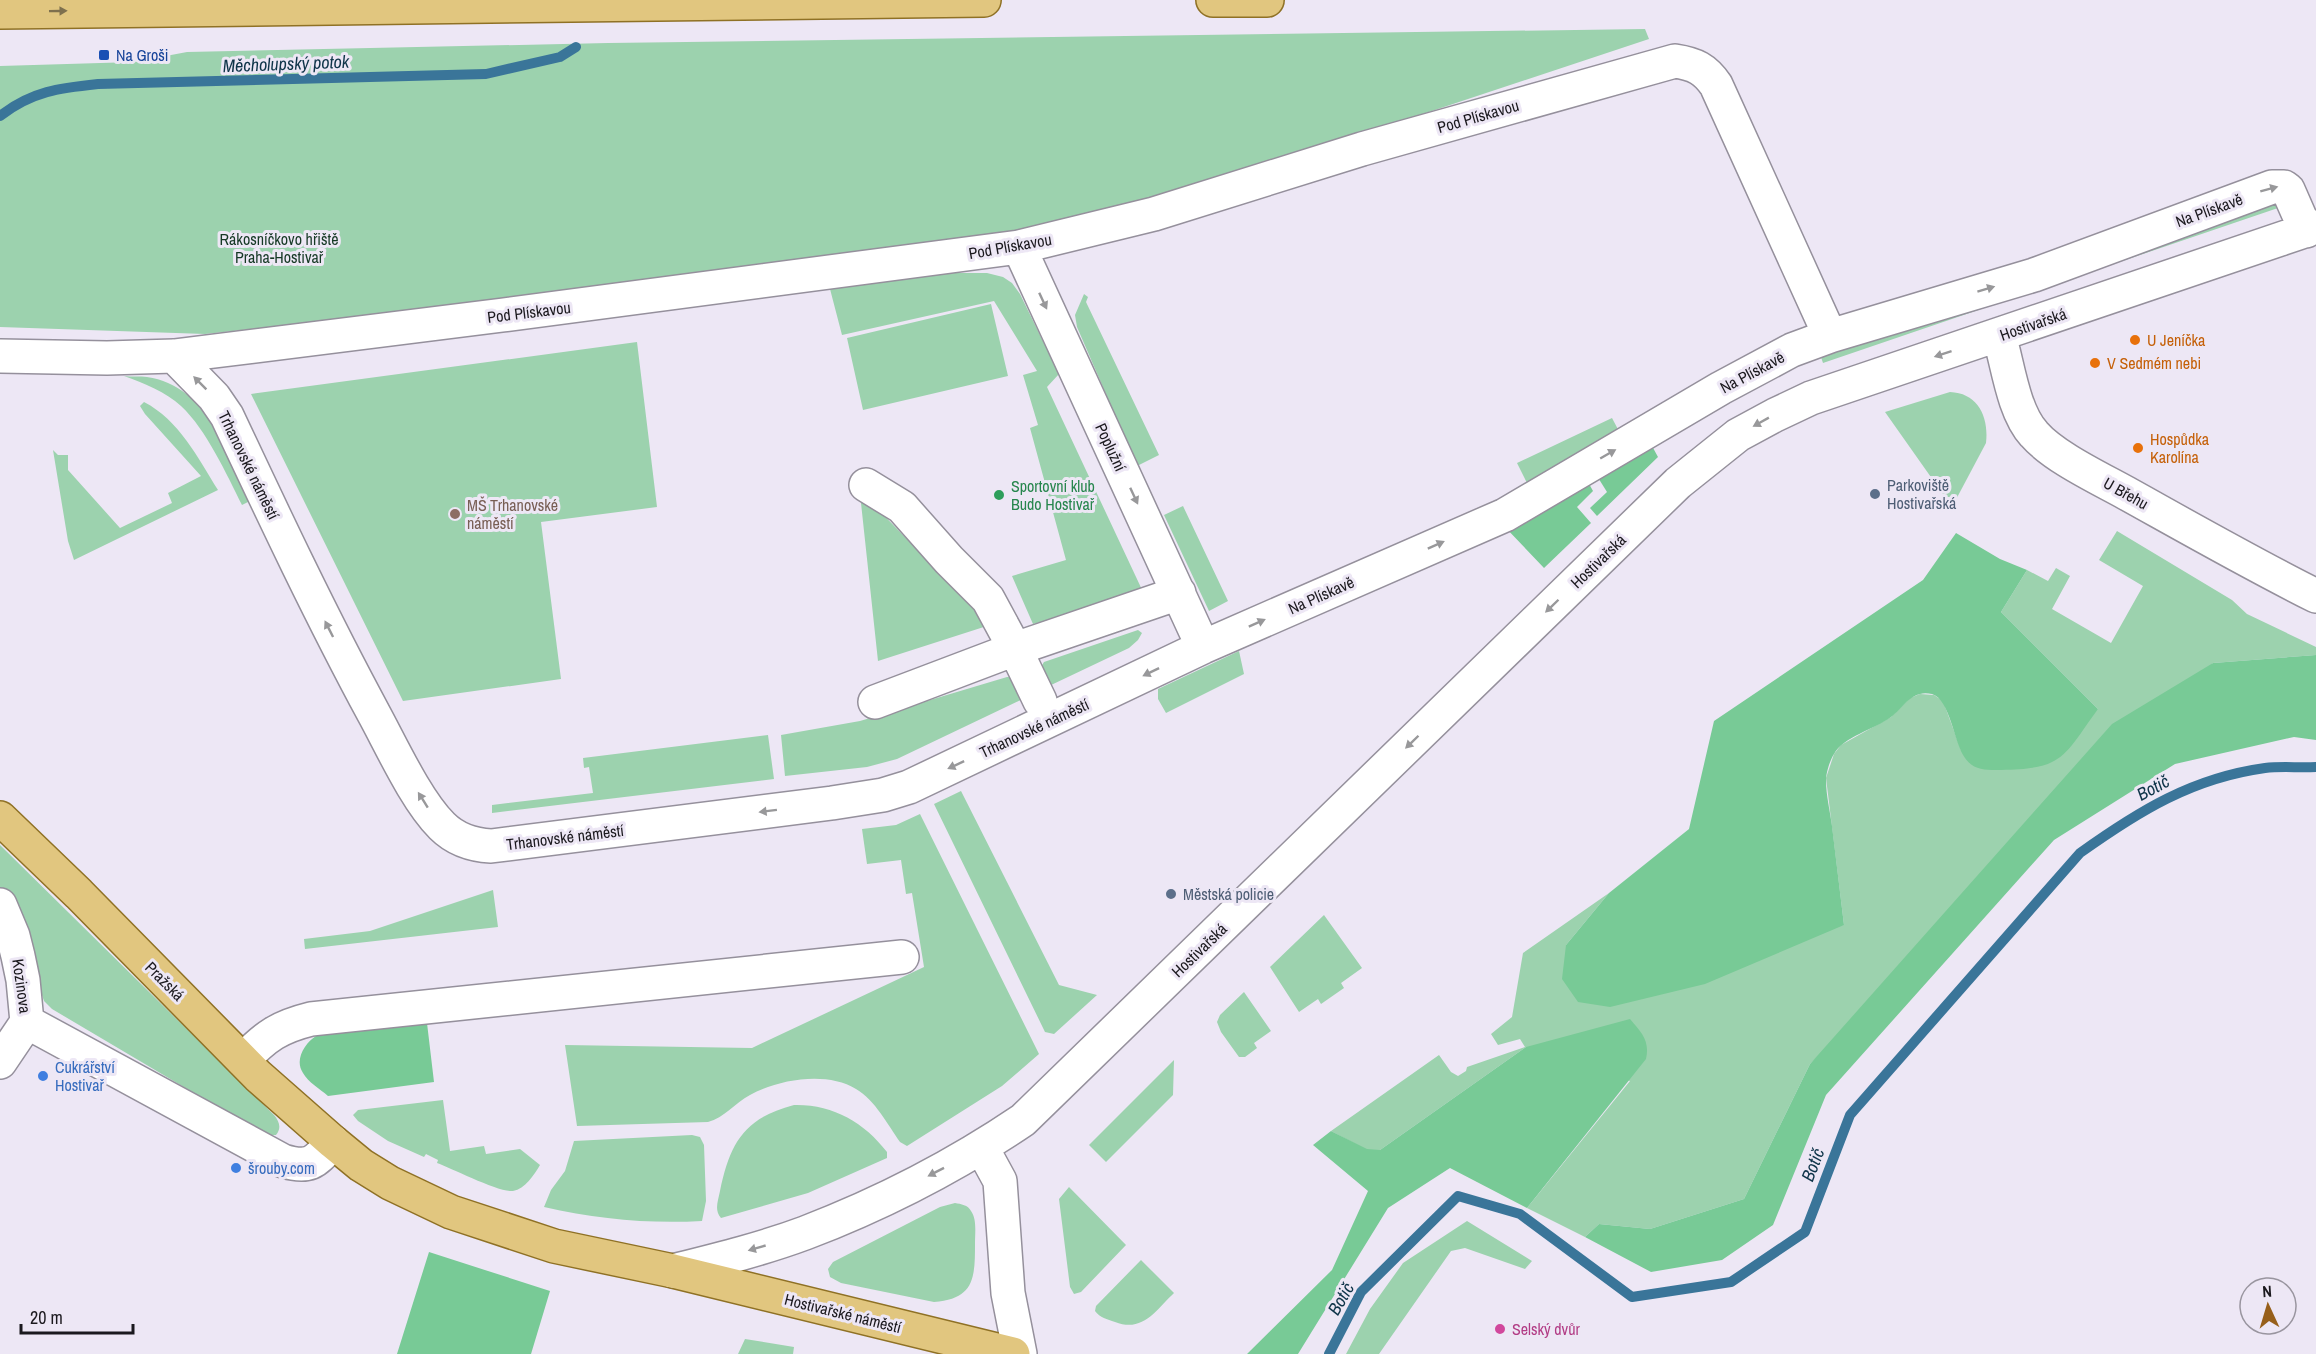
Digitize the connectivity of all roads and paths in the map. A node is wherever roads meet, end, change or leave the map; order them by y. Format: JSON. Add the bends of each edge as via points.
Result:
{"nodes":[{"id":1,"x":984,"y":0,"type":"edge"},
{"id":2,"x":1213,"y":0,"type":"edge"},
{"id":3,"x":1267,"y":0,"type":"edge"},
{"id":4,"x":0,"y":12,"type":"edge"},
{"id":5,"x":2311,"y":229,"type":"edge"},
{"id":6,"x":1019,"y":248,"type":"junction"},
{"id":7,"x":1999,"y":335,"type":"junction"},
{"id":8,"x":1830,"y":336,"type":"junction"},
{"id":9,"x":0,"y":356,"type":"edge"},
{"id":10,"x":174,"y":356,"type":"junction"},
{"id":11,"x":866,"y":485,"type":"dead end"},
{"id":12,"x":1179,"y":593,"type":"junction"},
{"id":13,"x":2316,"y":596,"type":"edge"},
{"id":14,"x":1203,"y":647,"type":"junction"},
{"id":15,"x":1015,"y":649,"type":"junction"},
{"id":16,"x":1040,"y":701,"type":"dead end"},
{"id":17,"x":875,"y":702,"type":"dead end"},
{"id":18,"x":0,"y":818,"type":"edge"},
{"id":19,"x":0,"y":905,"type":"edge"},
{"id":20,"x":902,"y":957,"type":"dead end"},
{"id":21,"x":10,"y":1041,"type":"edge"},
{"id":22,"x":243,"y":1060,"type":"junction"},
{"id":23,"x":1023,"y":1120,"type":"joint"},
{"id":24,"x":333,"y":1142,"type":"junction"},
{"id":25,"x":982,"y":1148,"type":"junction"},
{"id":26,"x":555,"y":1246,"type":"joint"},
{"id":27,"x":674,"y":1271,"type":"junction"},
{"id":28,"x":1013,"y":1354,"type":"edge"},
{"id":29,"x":1020,"y":1354,"type":"edge"}],
"edges":[{"from":4,"to":1,"type":"main road","one_way":true},
{"from":2,"to":3,"type":"main road"},
{"from":5,"to":7,"type":"street","name":"Hostivařská"},
{"from":8,"to":5,"type":"street","name":"Na Plískavě","one_way":true,"via":[[2034,275],[2272,187],[2288,190]]},
{"from":6,"to":8,"type":"street","name":"Pod Plískavou","via":[[1154,214],[1362,149],[1676,61],[1698,66],[1716,85]]},
{"from":6,"to":10,"type":"street","name":"Pod Plískavou"},
{"from":6,"to":12,"type":"street","name":"Poplužní","one_way":true},
{"from":7,"to":13,"type":"street","name":"U Břehu","via":[[2019,408],[2034,435],[2071,462]]},
{"from":7,"to":23,"type":"street","name":"Hostivařská","one_way":true,"via":[[1811,398],[1738,435],[1709,458],[1678,483]]},
{"from":14,"to":8,"type":"street","name":"Na Plískavě","one_way":true,"via":[[1505,515],[1720,388],[1776,358]]},
{"from":9,"to":10,"type":"street","name":"Pod Plískavou"},
{"from":14,"to":10,"type":"street","name":"Trhanovské náměstí","one_way":true,"via":[[890,793],[491,846],[473,844],[452,835],[425,804],[330,632],[227,416]]},
{"from":11,"to":15,"type":"street","via":[[902,507],[988,599]]},
{"from":12,"to":14,"type":"street","name":"Poplužní"},
{"from":12,"to":15,"type":"street"},
{"from":15,"to":16,"type":"street"},
{"from":15,"to":17,"type":"street"},
{"from":18,"to":22,"type":"main road","name":"Pražská"},
{"from":19,"to":21,"type":"street","name":"Kozinova","via":[[13,936],[23,980]]},
{"from":20,"to":22,"type":"street","via":[[311,1019],[281,1028]]},
{"from":21,"to":24,"type":"street","via":[[284,1161],[309,1165]]},
{"from":22,"to":24,"type":"main road","name":"Pražská"},
{"from":23,"to":25,"type":"street","name":"Hostivařské náměstí"},
{"from":24,"to":26,"type":"main road","name":"Pražská","via":[[376,1176],[422,1199]]},
{"from":25,"to":27,"type":"street","name":"Hostivařské náměstí","one_way":true,"via":[[874,1203],[804,1233]]},
{"from":25,"to":29,"type":"street","via":[[1000,1181],[1008,1293]]},
{"from":26,"to":27,"type":"main road","name":"Hostivařské náměstí"},
{"from":27,"to":28,"type":"main road","name":"Hostivařské náměstí"}]}
